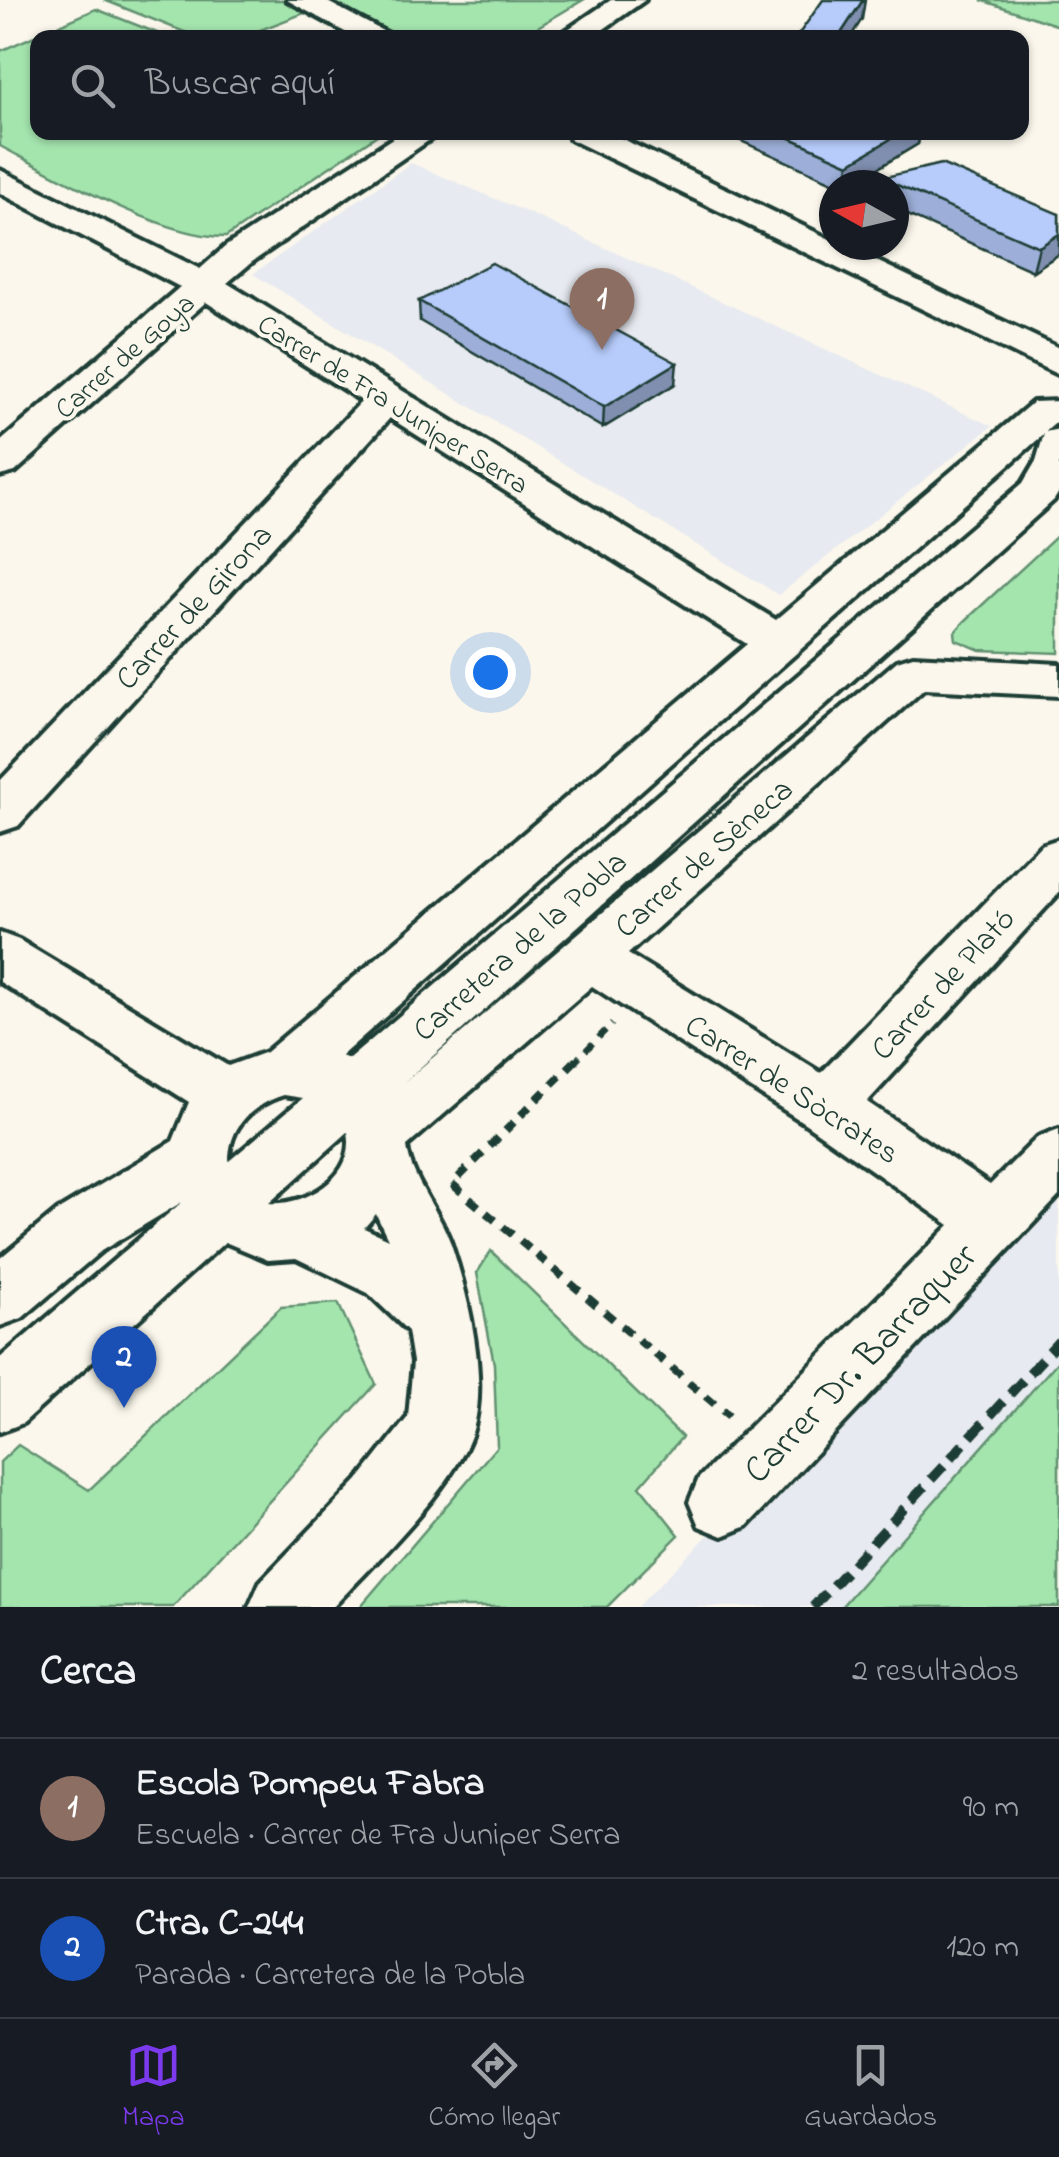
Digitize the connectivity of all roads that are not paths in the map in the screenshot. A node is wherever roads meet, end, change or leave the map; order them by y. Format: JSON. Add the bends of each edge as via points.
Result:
{"nodes":[{"id":1,"x":301,"y":0,"type":"edge"},
{"id":2,"x":631,"y":0,"type":"edge"},
{"id":3,"x":364,"y":30,"type":"edge"},
{"id":4,"x":583,"y":30,"type":"edge"},
{"id":5,"x":413,"y":140,"type":"edge"},
{"id":6,"x":598,"y":140,"type":"edge"},
{"id":7,"x":10,"y":197,"type":"edge"},
{"id":8,"x":204,"y":285,"type":"junction"},
{"id":9,"x":1059,"y":363,"type":"edge"},
{"id":10,"x":386,"y":398,"type":"junction"},
{"id":11,"x":1055,"y":425,"type":"edge"},
{"id":12,"x":0,"y":464,"type":"edge"},
{"id":13,"x":1049,"y":487,"type":"edge"},
{"id":14,"x":778,"y":642,"type":"junction"},
{"id":15,"x":1059,"y":680,"type":"edge"},
{"id":16,"x":0,"y":813,"type":"edge"},
{"id":17,"x":1059,"y":859,"type":"edge"},
{"id":18,"x":0,"y":954,"type":"edge"},
{"id":19,"x":590,"y":957,"type":"junction"},
{"id":20,"x":284,"y":1071,"type":"junction"},
{"id":21,"x":228,"y":1096,"type":"junction"},
{"id":22,"x":826,"y":1106,"type":"junction"},
{"id":23,"x":371,"y":1126,"type":"junction"},
{"id":24,"x":1059,"y":1155,"type":"edge"},
{"id":25,"x":208,"y":1183,"type":"junction"},
{"id":26,"x":994,"y":1222,"type":"junction"},
{"id":27,"x":298,"y":1230,"type":"junction"},
{"id":28,"x":0,"y":1297,"type":"edge"},
{"id":29,"x":435,"y":1316,"type":"junction"},
{"id":30,"x":0,"y":1400,"type":"edge"},
{"id":31,"x":723,"y":1502,"type":"dead end"},
{"id":32,"x":285,"y":1607,"type":"edge"}],
"edges":[{"from":1,"to":3,"type":"street"},
{"from":2,"to":4,"type":"street"},
{"from":5,"to":8,"type":"street","name":"Carrer de Goya","via":[[238,254]]},
{"from":6,"to":9,"type":"street"},
{"from":7,"to":8,"type":"street","name":"Carrer de Fra Juniper Serra"},
{"from":8,"to":10,"type":"street","name":"Carrer de Fra Juniper Serra"},
{"from":8,"to":12,"type":"street","name":"Carrer de Goya"},
{"from":9,"to":11,"type":"street","via":[[1043,392]]},
{"from":10,"to":14,"type":"street","name":"Carrer de Fra Juniper Serra"},
{"from":10,"to":16,"type":"street","name":"Carrer de Girona"},
{"from":11,"to":13,"type":"street","name":"Carretera de la Pobla"},
{"from":11,"to":14,"type":"street","name":"Carretera de la Pobla"},
{"from":13,"to":23,"type":"street","name":"Carretera de la Pobla"},
{"from":14,"to":20,"type":"street","name":"Carretera de la Pobla"},
{"from":15,"to":19,"type":"street","name":"Carrer de Sèneca","via":[[913,672]]},
{"from":17,"to":22,"type":"street","name":"Carrer de Plató"},
{"from":18,"to":21,"type":"street"},
{"from":19,"to":22,"type":"street","name":"Carrer de Sòcrates"},
{"from":19,"to":23,"type":"street","name":"Carrer de Sèneca"},
{"from":20,"to":21,"type":"street"},
{"from":20,"to":23,"type":"street","via":[[309,1071]]},
{"from":21,"to":25,"type":"street","via":[[206,1125]]},
{"from":22,"to":26,"type":"street","name":"Carrer de Sòcrates"},
{"from":23,"to":25,"type":"street","name":"Carretera de la Pobla"},
{"from":23,"to":27,"type":"street","via":[[370,1182],[351,1204]]},
{"from":23,"to":29,"type":"street","via":[[419,1240]]},
{"from":24,"to":26,"type":"street","name":"Carrer Dr. Barraquer"},
{"from":25,"to":27,"type":"street","via":[[241,1223]]},
{"from":25,"to":28,"type":"street","name":"Carretera de la Pobla","via":[[79,1231]]},
{"from":25,"to":30,"type":"street","name":"Carretera de la Pobla"},
{"from":26,"to":31,"type":"street","name":"Carrer Dr. Barraquer"},
{"from":27,"to":29,"type":"street","via":[[383,1266],[412,1286]]},
{"from":29,"to":32,"type":"street","via":[[444,1362],[440,1429],[384,1502]]}]}
